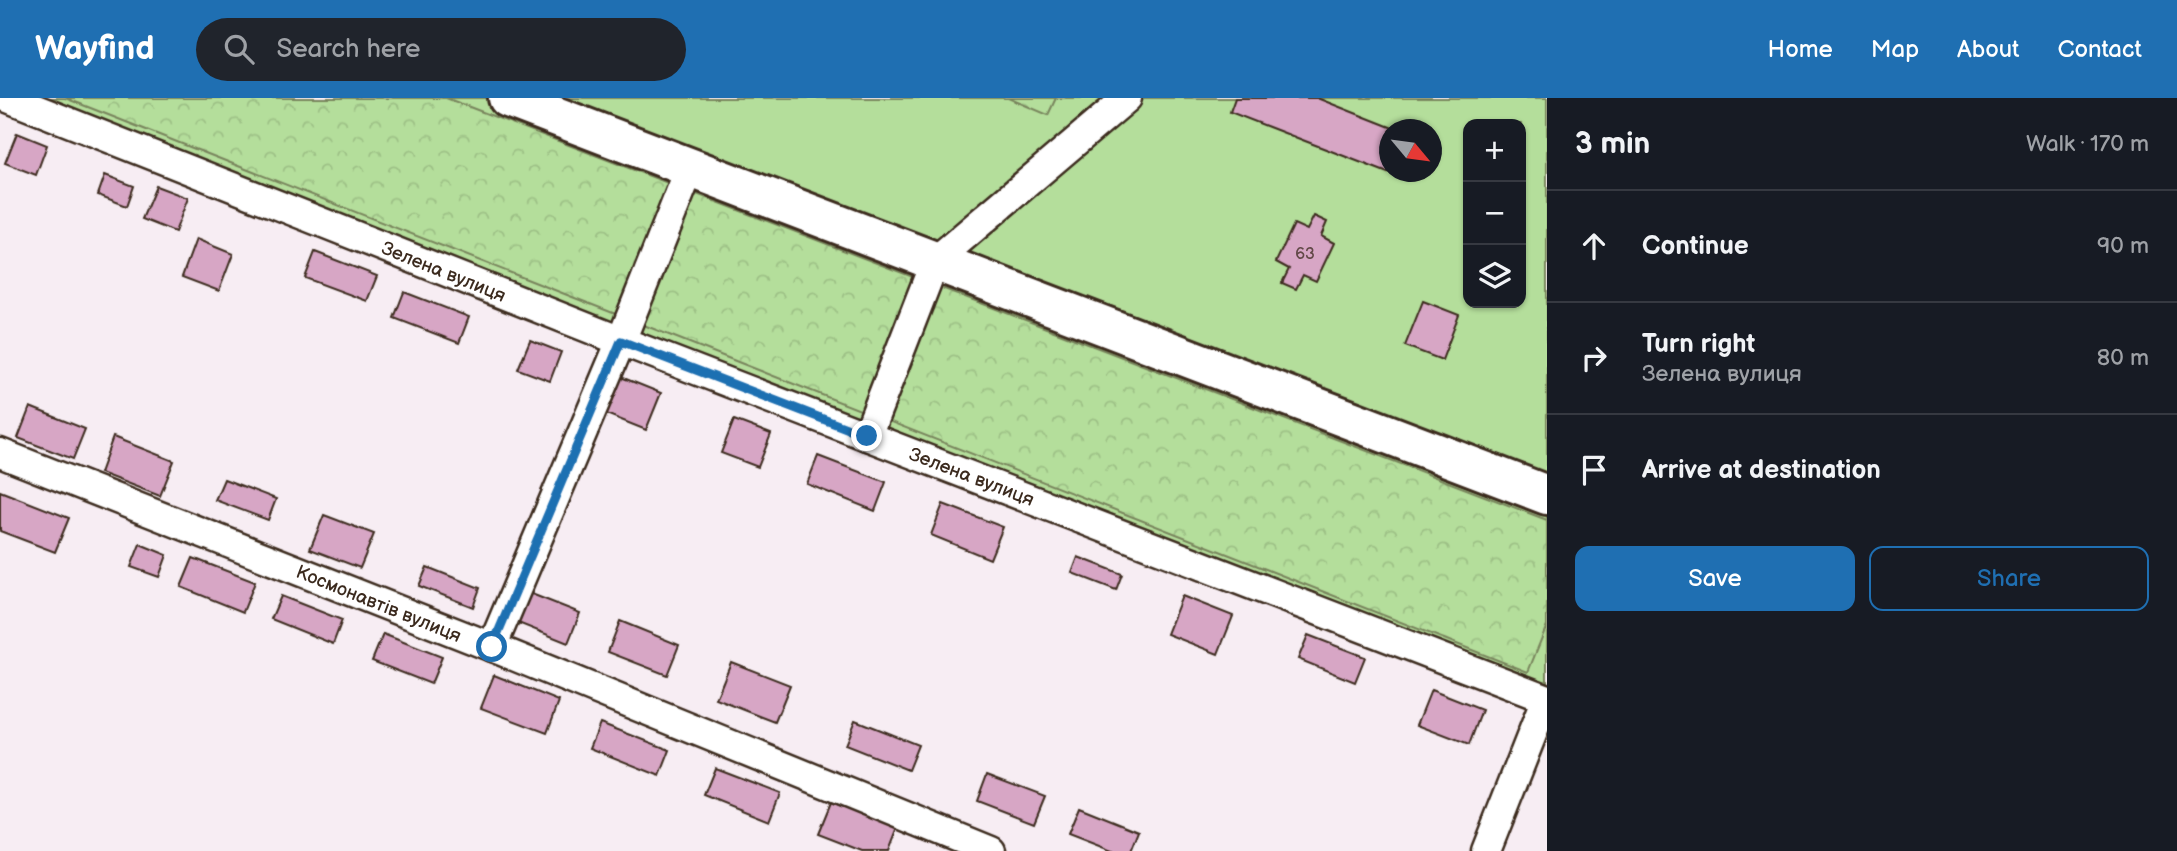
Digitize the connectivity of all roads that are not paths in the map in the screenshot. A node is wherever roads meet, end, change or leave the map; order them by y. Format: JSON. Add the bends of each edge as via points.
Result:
{"nodes":[{"id":1,"x":8,"y":98,"type":"edge"},
{"id":2,"x":508,"y":98,"type":"edge"},
{"id":3,"x":1127,"y":98,"type":"edge"},
{"id":4,"x":691,"y":168,"type":"junction"},
{"id":5,"x":935,"y":261,"type":"junction"},
{"id":6,"x":621,"y":341,"type":"junction"},
{"id":7,"x":867,"y":436,"type":"junction"},
{"id":8,"x":0,"y":453,"type":"edge"},
{"id":9,"x":1547,"y":495,"type":"edge"},
{"id":10,"x":492,"y":647,"type":"junction"},
{"id":11,"x":1546,"y":699,"type":"edge"},
{"id":12,"x":991,"y":851,"type":"edge"},
{"id":13,"x":1486,"y":851,"type":"edge"}],
"edges":[{"from":1,"to":6,"type":"street","name":"Зелена вулиця"},
{"from":2,"to":4,"type":"street"},
{"from":3,"to":5,"type":"street"},
{"from":4,"to":5,"type":"street"},
{"from":4,"to":6,"type":"street"},
{"from":5,"to":7,"type":"street"},
{"from":5,"to":9,"type":"street"},
{"from":6,"to":7,"type":"street","name":"Зелена вулиця"},
{"from":6,"to":10,"type":"street"},
{"from":7,"to":11,"type":"street","name":"Зелена вулиця"},
{"from":8,"to":10,"type":"street","name":"Космонавтів вулиця"},
{"from":10,"to":12,"type":"street","name":"Космонавтів вулиця"},
{"from":11,"to":13,"type":"street"}]}
